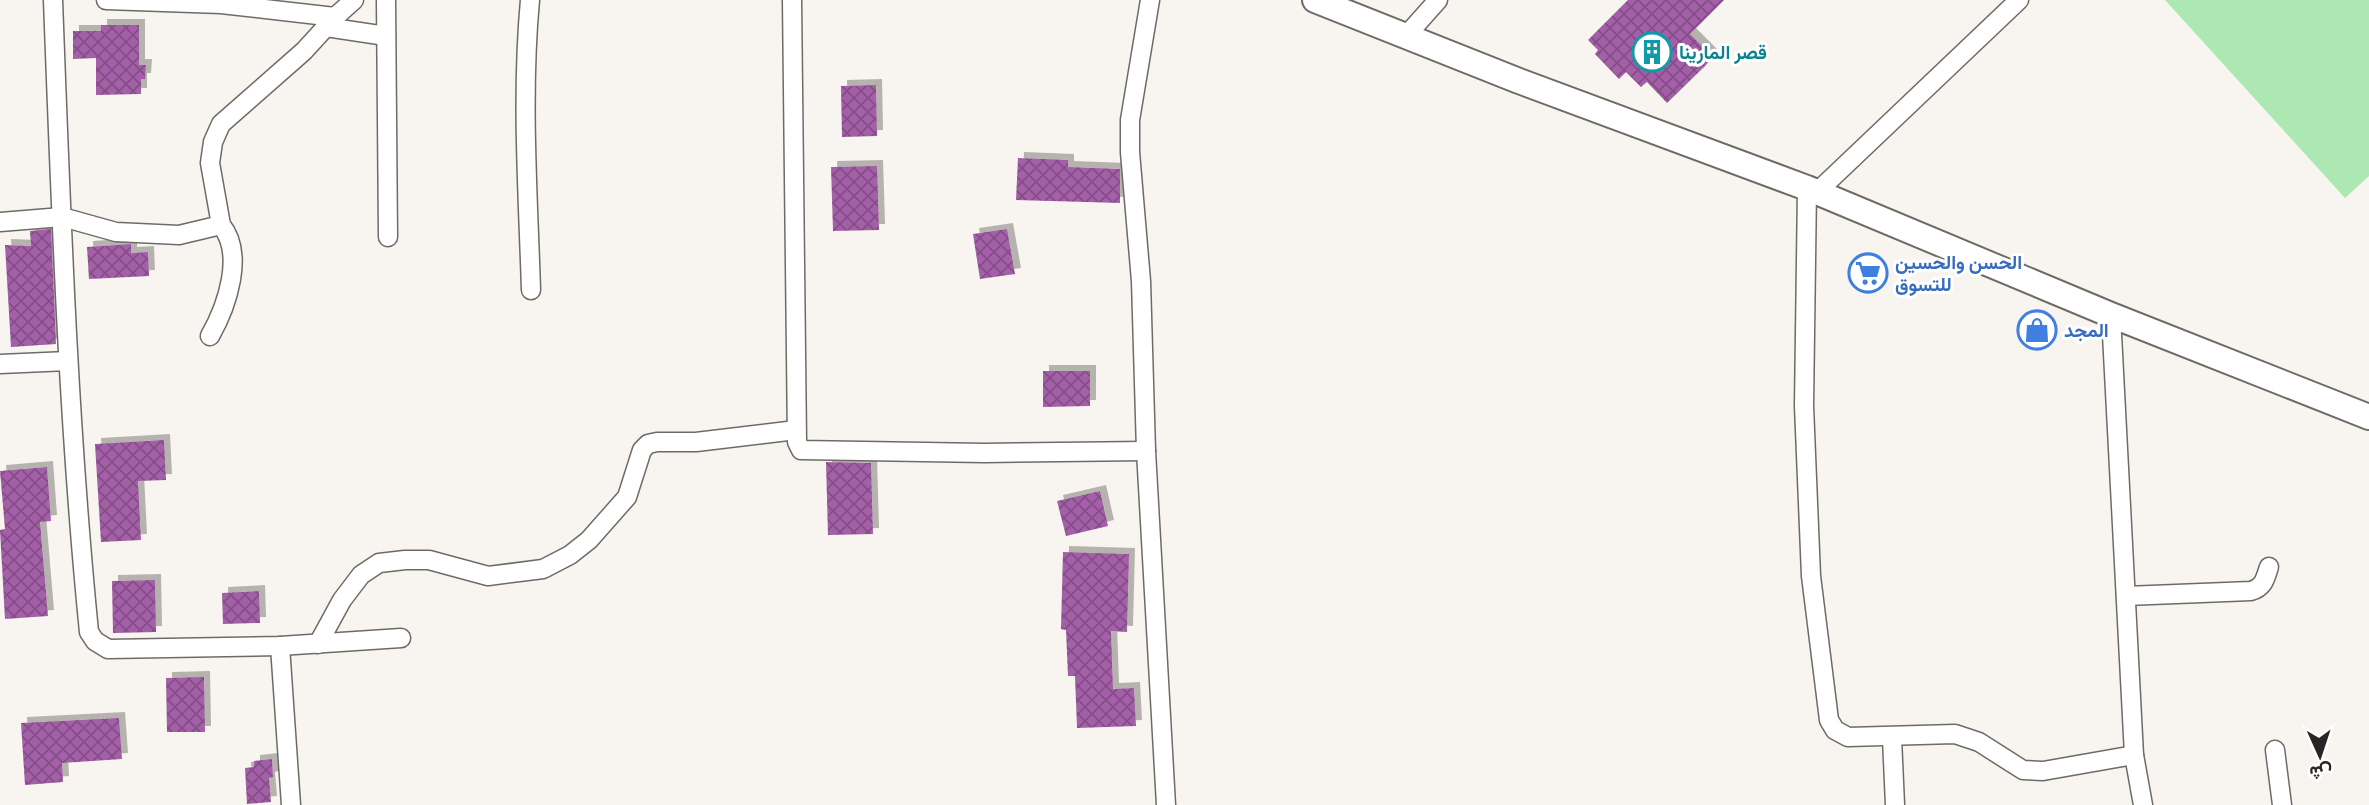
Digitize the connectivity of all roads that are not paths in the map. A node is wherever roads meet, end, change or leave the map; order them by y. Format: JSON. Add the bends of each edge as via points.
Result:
{"nodes":[{"id":1,"x":53,"y":0,"type":"edge"},
{"id":2,"x":106,"y":0,"type":"edge"},
{"id":3,"x":354,"y":0,"type":"edge"},
{"id":4,"x":386,"y":0,"type":"edge"},
{"id":5,"x":530,"y":0,"type":"edge"},
{"id":6,"x":792,"y":0,"type":"edge"},
{"id":7,"x":1150,"y":0,"type":"edge"},
{"id":8,"x":1315,"y":0,"type":"edge"},
{"id":9,"x":1438,"y":0,"type":"edge"},
{"id":10,"x":2019,"y":0,"type":"edge"},
{"id":11,"x":331,"y":22,"type":"junction"},
{"id":12,"x":386,"y":36,"type":"junction"},
{"id":13,"x":1406,"y":36,"type":"junction"},
{"id":14,"x":1812,"y":190,"type":"junction"},
{"id":15,"x":61,"y":217,"type":"junction"},
{"id":16,"x":0,"y":222,"type":"edge"},
{"id":17,"x":221,"y":225,"type":"junction"},
{"id":18,"x":388,"y":237,"type":"dead end"},
{"id":19,"x":531,"y":290,"type":"dead end"},
{"id":20,"x":2111,"y":316,"type":"junction"},
{"id":21,"x":210,"y":336,"type":"dead end"},
{"id":22,"x":68,"y":360,"type":"junction"},
{"id":23,"x":0,"y":364,"type":"edge"},
{"id":24,"x":2369,"y":417,"type":"edge"},
{"id":25,"x":796,"y":430,"type":"junction"},
{"id":26,"x":1146,"y":451,"type":"junction"},
{"id":27,"x":2269,"y":567,"type":"dead end"},
{"id":28,"x":2126,"y":596,"type":"junction"},
{"id":29,"x":401,"y":638,"type":"dead end"},
{"id":30,"x":317,"y":644,"type":"junction"},
{"id":31,"x":280,"y":646,"type":"junction"},
{"id":32,"x":1892,"y":738,"type":"junction"},
{"id":33,"x":2274,"y":750,"type":"dead end"},
{"id":34,"x":2134,"y":755,"type":"junction"},
{"id":35,"x":291,"y":805,"type":"edge"},
{"id":36,"x":1166,"y":805,"type":"edge"},
{"id":37,"x":1895,"y":805,"type":"edge"},
{"id":38,"x":2143,"y":805,"type":"edge"},
{"id":39,"x":2282,"y":805,"type":"edge"}],
"edges":[{"from":1,"to":15,"type":"street"},
{"from":2,"to":11,"type":"street","via":[[221,4]]},
{"from":3,"to":11,"type":"street"},
{"from":4,"to":12,"type":"street"},
{"from":5,"to":19,"type":"street","via":[[525,124]]},
{"from":6,"to":25,"type":"street"},
{"from":7,"to":26,"type":"street","via":[[1130,120],[1142,281]]},
{"from":8,"to":13,"type":"main road"},
{"from":9,"to":13,"type":"street"},
{"from":10,"to":14,"type":"street"},
{"from":11,"to":12,"type":"street"},
{"from":11,"to":17,"type":"street","via":[[221,124],[210,163]]},
{"from":12,"to":18,"type":"street"},
{"from":13,"to":14,"type":"main road"},
{"from":14,"to":20,"type":"main road"},
{"from":14,"to":32,"type":"street","via":[[1804,406],[1811,576],[1829,720],[1835,730],[1849,737]]},
{"from":15,"to":16,"type":"street"},
{"from":15,"to":17,"type":"street","via":[[117,232],[179,236]]},
{"from":15,"to":22,"type":"street"},
{"from":17,"to":21,"type":"street","via":[[227,231],[232,267],[223,312]]},
{"from":20,"to":24,"type":"main road"},
{"from":20,"to":28,"type":"street"},
{"from":22,"to":23,"type":"street"},
{"from":22,"to":31,"type":"street","via":[[79,528],[89,632],[95,641],[108,649]]},
{"from":25,"to":26,"type":"street","via":[[801,450],[808,451]]},
{"from":25,"to":30,"type":"street","via":[[648,444],[627,496],[589,540],[543,569],[488,576],[429,560],[379,563],[361,575]]},
{"from":26,"to":36,"type":"street"},
{"from":27,"to":28,"type":"street","via":[[2264,583],[2251,591]]},
{"from":28,"to":34,"type":"street"},
{"from":29,"to":30,"type":"street"},
{"from":30,"to":31,"type":"street"},
{"from":31,"to":35,"type":"street"},
{"from":32,"to":34,"type":"street","via":[[1955,734],[1979,742],[2023,770],[2043,771]]},
{"from":32,"to":37,"type":"street"},
{"from":33,"to":39,"type":"street"},
{"from":34,"to":38,"type":"street"}]}
